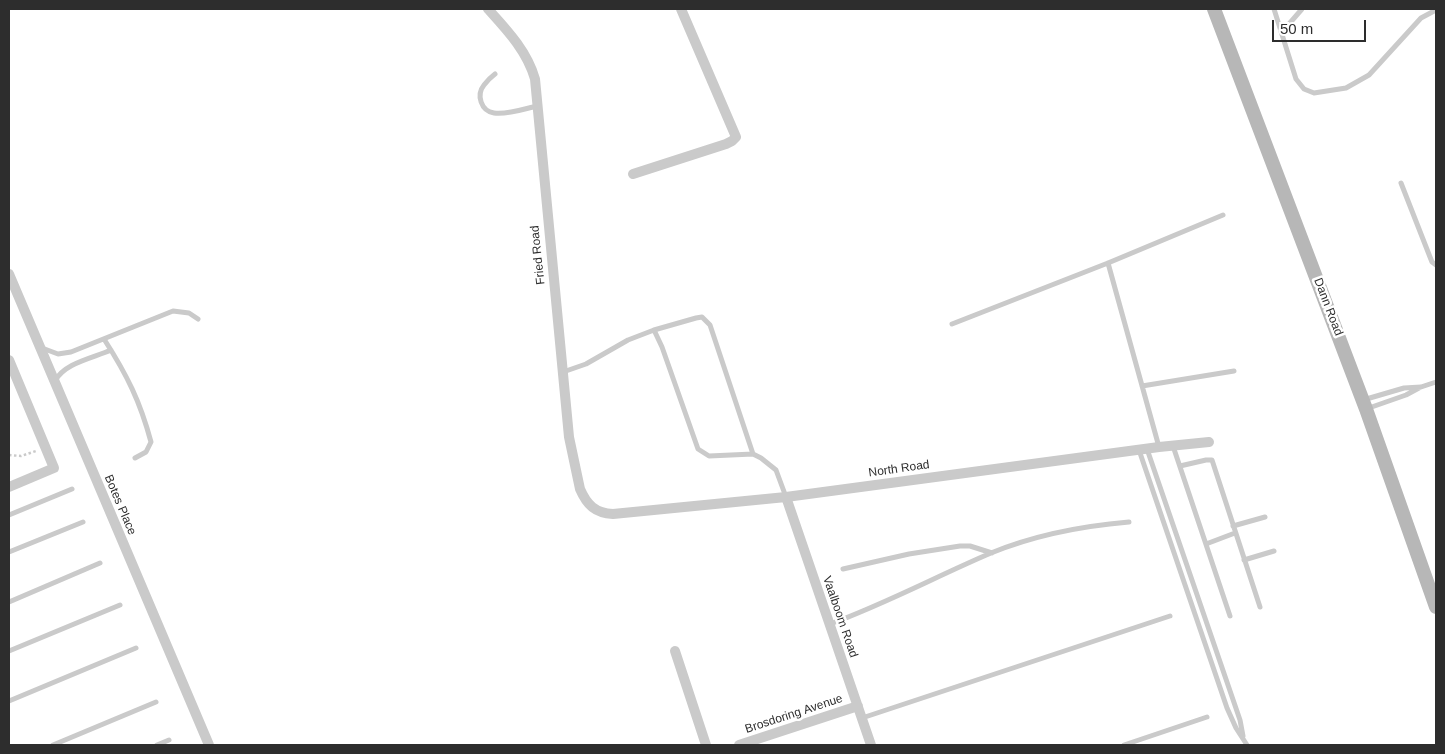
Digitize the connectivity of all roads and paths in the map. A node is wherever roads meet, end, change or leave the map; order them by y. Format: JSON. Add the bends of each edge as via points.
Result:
{"nodes":[{"id":1,"x":488,"y":9,"type":"edge"},
{"id":2,"x":681,"y":9,"type":"edge"},
{"id":3,"x":1214,"y":9,"type":"edge"},
{"id":4,"x":1274,"y":9,"type":"edge"},
{"id":5,"x":1302,"y":9,"type":"edge"},
{"id":6,"x":1436,"y":10,"type":"edge"},
{"id":7,"x":1282,"y":32,"type":"junction"},
{"id":8,"x":495,"y":74,"type":"dead end"},
{"id":9,"x":538,"y":106,"type":"junction"},
{"id":10,"x":633,"y":174,"type":"dead end"},
{"id":11,"x":1401,"y":183,"type":"dead end"},
{"id":12,"x":1223,"y":216,"type":"dead end"},
{"id":13,"x":1108,"y":263,"type":"junction"},
{"id":14,"x":1436,"y":264,"type":"edge"},
{"id":15,"x":9,"y":274,"type":"edge"},
{"id":16,"x":198,"y":319,"type":"dead end"},
{"id":17,"x":952,"y":324,"type":"dead end"},
{"id":18,"x":654,"y":330,"type":"junction"},
{"id":19,"x":104,"y":339,"type":"junction"},
{"id":20,"x":40,"y":347,"type":"junction"},
{"id":21,"x":111,"y":350,"type":"junction"},
{"id":22,"x":9,"y":360,"type":"edge"},
{"id":23,"x":1234,"y":371,"type":"dead end"},
{"id":24,"x":563,"y":372,"type":"junction"},
{"id":25,"x":54,"y":382,"type":"junction"},
{"id":26,"x":1436,"y":382,"type":"edge"},
{"id":27,"x":1142,"y":386,"type":"junction"},
{"id":28,"x":1421,"y":387,"type":"junction"},
{"id":29,"x":1388,"y":393,"type":"junction"},
{"id":30,"x":1390,"y":401,"type":"junction"},
{"id":31,"x":1365,"y":404,"type":"junction"},
{"id":32,"x":1209,"y":442,"type":"dead end"},
{"id":33,"x":1173,"y":446,"type":"junction"},
{"id":34,"x":1159,"y":447,"type":"junction"},
{"id":35,"x":46,"y":448,"type":"junction"},
{"id":36,"x":1143,"y":450,"type":"junction"},
{"id":37,"x":753,"y":454,"type":"junction"},
{"id":38,"x":9,"y":455,"type":"edge"},
{"id":39,"x":135,"y":458,"type":"dead end"},
{"id":40,"x":1180,"y":466,"type":"junction"},
{"id":41,"x":9,"y":487,"type":"edge"},
{"id":42,"x":72,"y":489,"type":"dead end"},
{"id":43,"x":786,"y":497,"type":"junction"},
{"id":44,"x":592,"y":509,"type":"joint"},
{"id":45,"x":9,"y":515,"type":"edge"},
{"id":46,"x":1265,"y":517,"type":"dead end"},
{"id":47,"x":83,"y":522,"type":"dead end"},
{"id":48,"x":1129,"y":522,"type":"dead end"},
{"id":49,"x":1233,"y":526,"type":"junction"},
{"id":50,"x":1235,"y":533,"type":"junction"},
{"id":51,"x":1206,"y":544,"type":"junction"},
{"id":52,"x":1274,"y":551,"type":"dead end"},
{"id":53,"x":9,"y":552,"type":"edge"},
{"id":54,"x":992,"y":553,"type":"junction"},
{"id":55,"x":1244,"y":560,"type":"junction"},
{"id":56,"x":100,"y":563,"type":"dead end"},
{"id":57,"x":842,"y":569,"type":"dead end"},
{"id":58,"x":9,"y":602,"type":"edge"},
{"id":59,"x":120,"y":605,"type":"dead end"},
{"id":60,"x":1260,"y":607,"type":"dead end"},
{"id":61,"x":1436,"y":607,"type":"edge"},
{"id":62,"x":1170,"y":616,"type":"dead end"},
{"id":63,"x":1230,"y":616,"type":"dead end"},
{"id":64,"x":830,"y":624,"type":"junction"},
{"id":65,"x":136,"y":648,"type":"dead end"},
{"id":66,"x":9,"y":651,"type":"edge"},
{"id":67,"x":675,"y":651,"type":"dead end"},
{"id":68,"x":9,"y":701,"type":"edge"},
{"id":69,"x":156,"y":702,"type":"dead end"},
{"id":70,"x":858,"y":706,"type":"junction"},
{"id":71,"x":1208,"y":717,"type":"dead end"},
{"id":72,"x":862,"y":718,"type":"junction"},
{"id":73,"x":169,"y":740,"type":"dead end"},
{"id":74,"x":53,"y":745,"type":"edge"},
{"id":75,"x":157,"y":745,"type":"edge"},
{"id":76,"x":209,"y":745,"type":"edge"},
{"id":77,"x":706,"y":745,"type":"edge"},
{"id":78,"x":739,"y":745,"type":"edge"},
{"id":79,"x":871,"y":745,"type":"edge"},
{"id":80,"x":1124,"y":745,"type":"edge"},
{"id":81,"x":1247,"y":745,"type":"edge"}],
"edges":[{"from":1,"to":9,"type":"street","name":"Fried Road","via":[[529,62]]},
{"from":2,"to":10,"type":"street","via":[[736,137],[726,144]]},
{"from":3,"to":31,"type":"main road","name":"Dann Road"},
{"from":4,"to":7,"type":"lane"},
{"from":5,"to":7,"type":"lane"},
{"from":6,"to":7,"type":"lane","via":[[1421,18],[1368,75],[1346,88],[1328,92],[1314,93],[1304,89],[1296,79]]},
{"from":8,"to":9,"type":"lane","via":[[481,92],[480,100],[487,110],[501,113]]},
{"from":9,"to":24,"type":"street","name":"Fried Road"},
{"from":11,"to":14,"type":"lane","via":[[1432,262]]},
{"from":12,"to":13,"type":"lane"},
{"from":13,"to":17,"type":"lane"},
{"from":13,"to":27,"type":"lane"},
{"from":15,"to":20,"type":"street","name":"Botes Place"},
{"from":16,"to":19,"type":"lane","via":[[189,313],[173,311]]},
{"from":18,"to":24,"type":"lane"},
{"from":18,"to":37,"type":"lane","via":[[698,449],[709,456]]},
{"from":18,"to":37,"type":"lane","via":[[702,317],[710,325]]},
{"from":19,"to":20,"type":"lane","via":[[58,354]]},
{"from":19,"to":21,"type":"lane"},
{"from":20,"to":25,"type":"street","name":"Botes Place"},
{"from":21,"to":25,"type":"lane","via":[[66,369]]},
{"from":21,"to":39,"type":"lane","via":[[132,384],[151,442],[146,452]]},
{"from":22,"to":35,"type":"street"},
{"from":23,"to":27,"type":"lane"},
{"from":24,"to":44,"type":"street","name":"Fried Road","via":[[576,475],[583,497]]},
{"from":25,"to":76,"type":"street","name":"Botes Place"},
{"from":26,"to":28,"type":"lane"},
{"from":27,"to":34,"type":"lane"},
{"from":28,"to":29,"type":"lane"},
{"from":28,"to":30,"type":"lane"},
{"from":29,"to":30,"type":"lane"},
{"from":29,"to":31,"type":"lane"},
{"from":30,"to":31,"type":"lane"},
{"from":31,"to":61,"type":"main road","name":"Dann Road"},
{"from":32,"to":33,"type":"street","name":"North Road"},
{"from":33,"to":34,"type":"street","name":"North Road"},
{"from":33,"to":40,"type":"lane"},
{"from":34,"to":36,"type":"street","name":"North Road"},
{"from":35,"to":38,"type":"path","via":[[21,456]]},
{"from":35,"to":41,"type":"street","via":[[54,468]]},
{"from":36,"to":43,"type":"street","name":"North Road"},
{"from":36,"to":81,"type":"lane"},
{"from":37,"to":43,"type":"lane","via":[[776,470]]},
{"from":40,"to":49,"type":"lane","via":[[1212,460]]},
{"from":40,"to":51,"type":"lane"},
{"from":42,"to":45,"type":"lane"},
{"from":43,"to":44,"type":"street","name":"North Road","via":[[613,514]]},
{"from":43,"to":64,"type":"street","name":"Vaalboom Road"},
{"from":46,"to":49,"type":"lane"},
{"from":47,"to":53,"type":"lane"},
{"from":48,"to":54,"type":"lane","via":[[1074,528]]},
{"from":49,"to":50,"type":"lane"},
{"from":50,"to":51,"type":"lane"},
{"from":50,"to":55,"type":"lane"},
{"from":51,"to":63,"type":"lane"},
{"from":52,"to":55,"type":"lane"},
{"from":54,"to":57,"type":"lane","via":[[960,546]]},
{"from":54,"to":64,"type":"lane"},
{"from":55,"to":60,"type":"lane"},
{"from":56,"to":58,"type":"lane"},
{"from":59,"to":66,"type":"lane"},
{"from":62,"to":72,"type":"lane"},
{"from":64,"to":70,"type":"street","name":"Vaalboom Road"},
{"from":65,"to":68,"type":"lane"},
{"from":67,"to":77,"type":"street"},
{"from":69,"to":74,"type":"lane"},
{"from":70,"to":72,"type":"street","name":"Vaalboom Road"},
{"from":70,"to":78,"type":"street","name":"Brosdoring Avenue"},
{"from":71,"to":80,"type":"lane"},
{"from":72,"to":79,"type":"street","name":"Vaalboom Road"},
{"from":73,"to":75,"type":"lane"}]}
